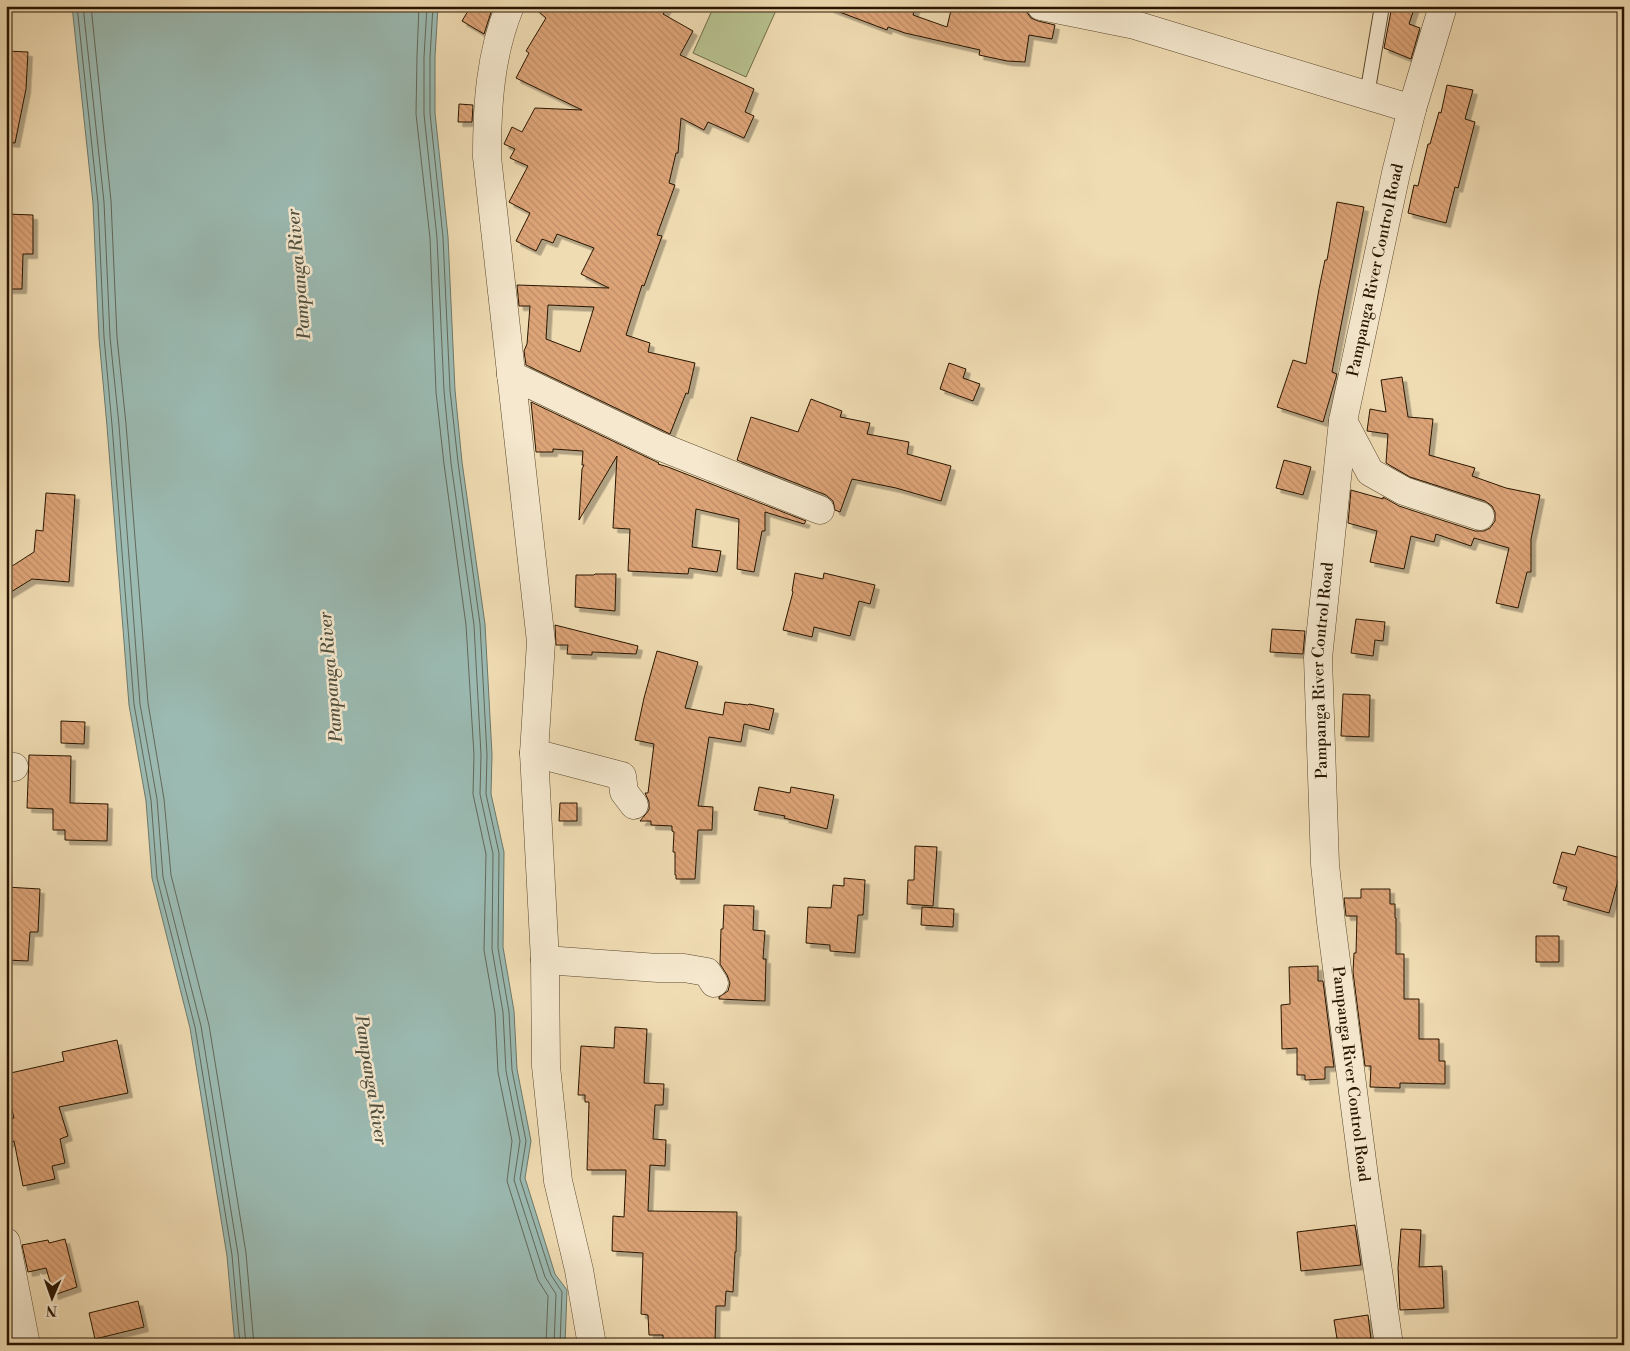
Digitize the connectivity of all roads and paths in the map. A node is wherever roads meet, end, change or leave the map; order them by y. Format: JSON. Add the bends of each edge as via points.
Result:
{"nodes":[{"id":1,"x":510,"y":6,"type":"edge"},
{"id":2,"x":1041,"y":6,"type":"edge"},
{"id":3,"x":1382,"y":6,"type":"edge"},
{"id":4,"x":1443,"y":6,"type":"edge"},
{"id":5,"x":1367,"y":95,"type":"junction"},
{"id":6,"x":1412,"y":109,"type":"junction"},
{"id":7,"x":511,"y":375,"type":"junction"},
{"id":8,"x":1343,"y":421,"type":"junction"},
{"id":9,"x":820,"y":510,"type":"dead end"},
{"id":10,"x":1480,"y":516,"type":"dead end"},
{"id":11,"x":534,"y":753,"type":"junction"},
{"id":12,"x":634,"y":805,"type":"dead end"},
{"id":13,"x":545,"y":960,"type":"junction"},
{"id":14,"x":714,"y":983,"type":"dead end"},
{"id":15,"x":6,"y":1242,"type":"edge"},
{"id":16,"x":26,"y":1345,"type":"edge"},
{"id":17,"x":592,"y":1345,"type":"edge"},
{"id":18,"x":1389,"y":1345,"type":"edge"}],
"edges":[{"from":1,"to":7,"type":"street","via":[[503,22],[491,78],[487,125]]},
{"from":2,"to":5,"type":"street","via":[[1135,25]]},
{"from":3,"to":5,"type":"lane"},
{"from":4,"to":6,"type":"street","name":"Pampanga River Control Road"},
{"from":5,"to":6,"type":"street"},
{"from":6,"to":8,"type":"street","name":"Pampanga River Control Road"},
{"from":7,"to":9,"type":"street","via":[[659,446]]},
{"from":7,"to":11,"type":"street","via":[[541,642]]},
{"from":8,"to":10,"type":"street","via":[[1370,472],[1404,491]]},
{"from":8,"to":18,"type":"street","name":"Pampanga River Control Road","via":[[1318,658],[1325,864]]},
{"from":11,"to":12,"type":"street","via":[[622,776],[624,792]]},
{"from":11,"to":13,"type":"street"},
{"from":13,"to":14,"type":"street","via":[[684,968],[707,972]]},
{"from":13,"to":17,"type":"street","via":[[546,1066],[558,1181]]},
{"from":15,"to":16,"type":"street"}]}
